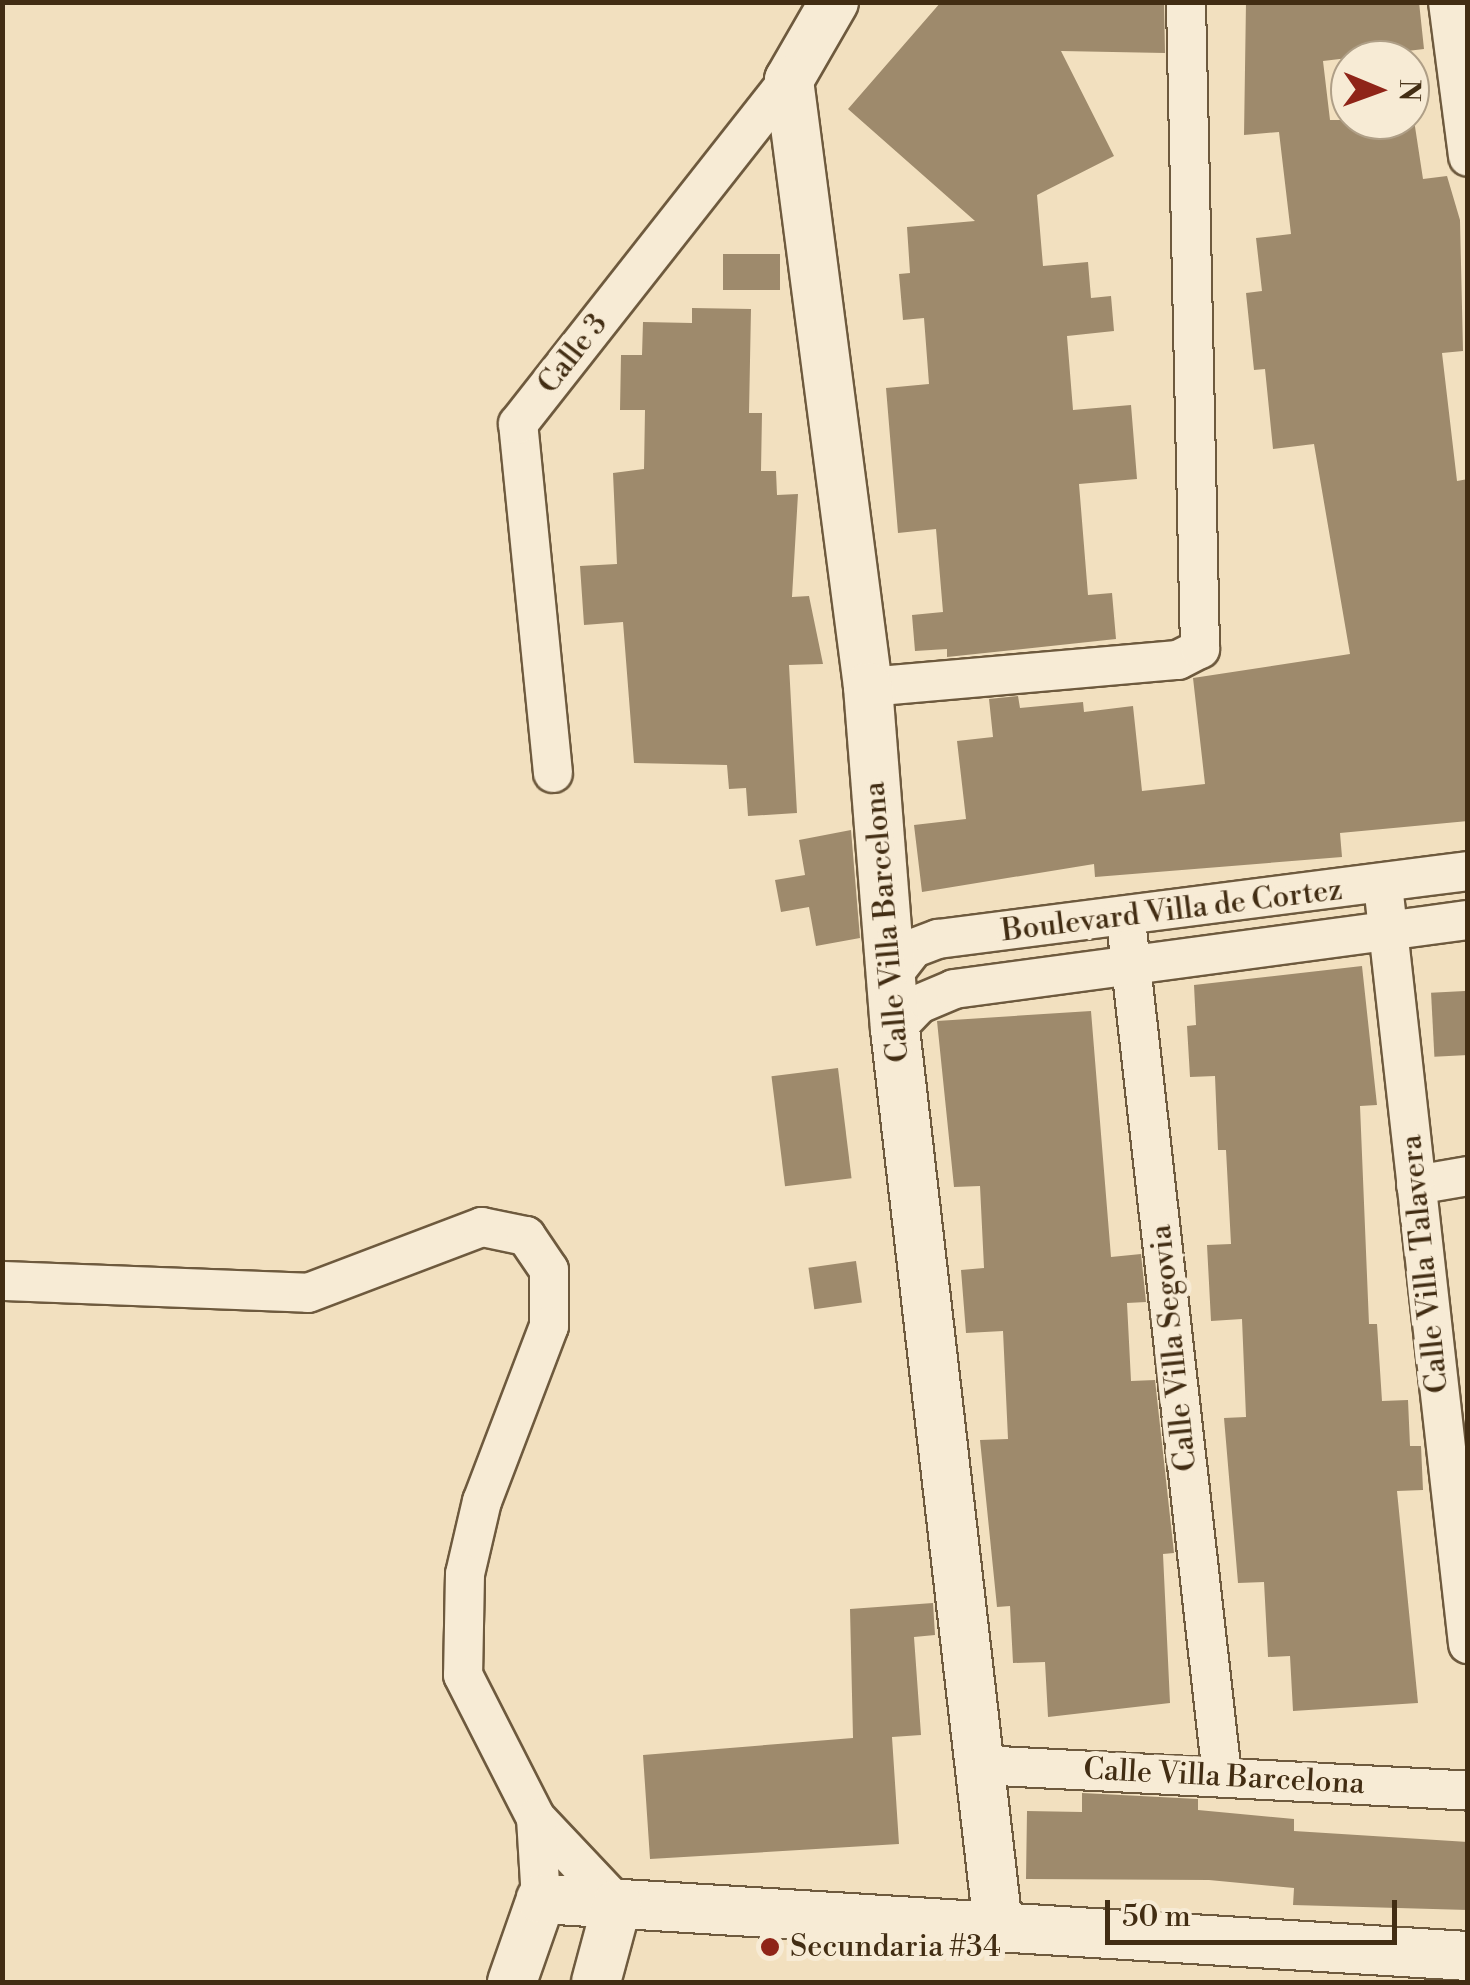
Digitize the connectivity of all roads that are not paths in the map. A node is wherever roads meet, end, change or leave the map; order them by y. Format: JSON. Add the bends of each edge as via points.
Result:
{"nodes":[{"id":1,"x":834,"y":2,"type":"edge"},
{"id":2,"x":1186,"y":2,"type":"edge"},
{"id":3,"x":1448,"y":2,"type":"edge"},
{"id":4,"x":789,"y":80,"type":"junction"},
{"id":5,"x":1468,"y":157,"type":"edge"},
{"id":6,"x":868,"y":686,"type":"junction"},
{"id":7,"x":553,"y":773,"type":"dead end"},
{"id":8,"x":1468,"y":872,"type":"edge"},
{"id":9,"x":1383,"y":884,"type":"junction"},
{"id":10,"x":1468,"y":920,"type":"edge"},
{"id":11,"x":1126,"y":921,"type":"junction"},
{"id":12,"x":1388,"y":929,"type":"junction"},
{"id":13,"x":1131,"y":970,"type":"junction"},
{"id":14,"x":891,"y":978,"type":"junction"},
{"id":15,"x":895,"y":1028,"type":"junction"},
{"id":16,"x":1468,"y":1176,"type":"edge"},
{"id":17,"x":1416,"y":1185,"type":"junction"},
{"id":18,"x":2,"y":1281,"type":"edge"},
{"id":19,"x":1455,"y":1424,"type":"edge"},
{"id":20,"x":1468,"y":1644,"type":"edge"},
{"id":21,"x":980,"y":1765,"type":"junction"},
{"id":22,"x":1222,"y":1776,"type":"junction"},
{"id":23,"x":1468,"y":1791,"type":"edge"},
{"id":24,"x":536,"y":1818,"type":"junction"},
{"id":25,"x":542,"y":1899,"type":"junction"},
{"id":26,"x":617,"y":1904,"type":"junction"},
{"id":27,"x":998,"y":1926,"type":"junction"},
{"id":28,"x":1467,"y":1956,"type":"edge"},
{"id":29,"x":512,"y":1982,"type":"edge"},
{"id":30,"x":596,"y":1982,"type":"edge"},
{"id":31,"x":1463,"y":1982,"type":"edge"}],
"edges":[{"from":1,"to":4,"type":"street","name":"Calle 3"},
{"from":2,"to":6,"type":"street","via":[[1200,648],[1178,660]]},
{"from":3,"to":5,"type":"street"},
{"from":4,"to":6,"type":"street","name":"Calle Villa Barcelona"},
{"from":4,"to":7,"type":"street","name":"Calle 3","via":[[518,424]]},
{"from":6,"to":14,"type":"street","name":"Calle Villa Barcelona"},
{"from":8,"to":9,"type":"street","name":"Boulevard Villa de Cortez"},
{"from":9,"to":11,"type":"street","name":"Boulevard Villa de Cortez"},
{"from":9,"to":12,"type":"street","name":"Calle Villa Talavera"},
{"from":10,"to":12,"type":"street","name":"Boulevard Villa de Cortez"},
{"from":11,"to":13,"type":"street","name":"Calle Villa Segovia"},
{"from":11,"to":14,"type":"street","name":"Boulevard Villa de Cortez","via":[[938,939],[914,948]]},
{"from":12,"to":13,"type":"street","name":"Boulevard Villa de Cortez"},
{"from":12,"to":17,"type":"street","name":"Calle Villa Talavera"},
{"from":13,"to":15,"type":"street","name":"Boulevard Villa de Cortez","via":[[954,989],[919,1004]]},
{"from":13,"to":22,"type":"street","name":"Calle Villa Segovia"},
{"from":14,"to":15,"type":"street","name":"Calle Villa Barcelona"},
{"from":15,"to":21,"type":"street","name":"Calle Villa Barcelona"},
{"from":16,"to":17,"type":"street"},
{"from":17,"to":19,"type":"street","name":"Calle Villa Talavera"},
{"from":18,"to":24,"type":"street","via":[[308,1292],[482,1226],[526,1236],[549,1270],[549,1326],[482,1502],[458,1635],[476,1716]]},
{"from":19,"to":20,"type":"street","name":"Calle Villa Talavera"},
{"from":21,"to":22,"type":"street","name":"Calle Villa Barcelona"},
{"from":21,"to":27,"type":"street","name":"Calle Villa Barcelona"},
{"from":22,"to":23,"type":"street","name":"Calle Villa Barcelona"},
{"from":24,"to":25,"type":"street"},
{"from":24,"to":26,"type":"street"},
{"from":25,"to":26,"type":"street"},
{"from":25,"to":29,"type":"street"},
{"from":26,"to":27,"type":"street"},
{"from":26,"to":30,"type":"street"},
{"from":27,"to":28,"type":"street"},
{"from":28,"to":31,"type":"street"}]}
